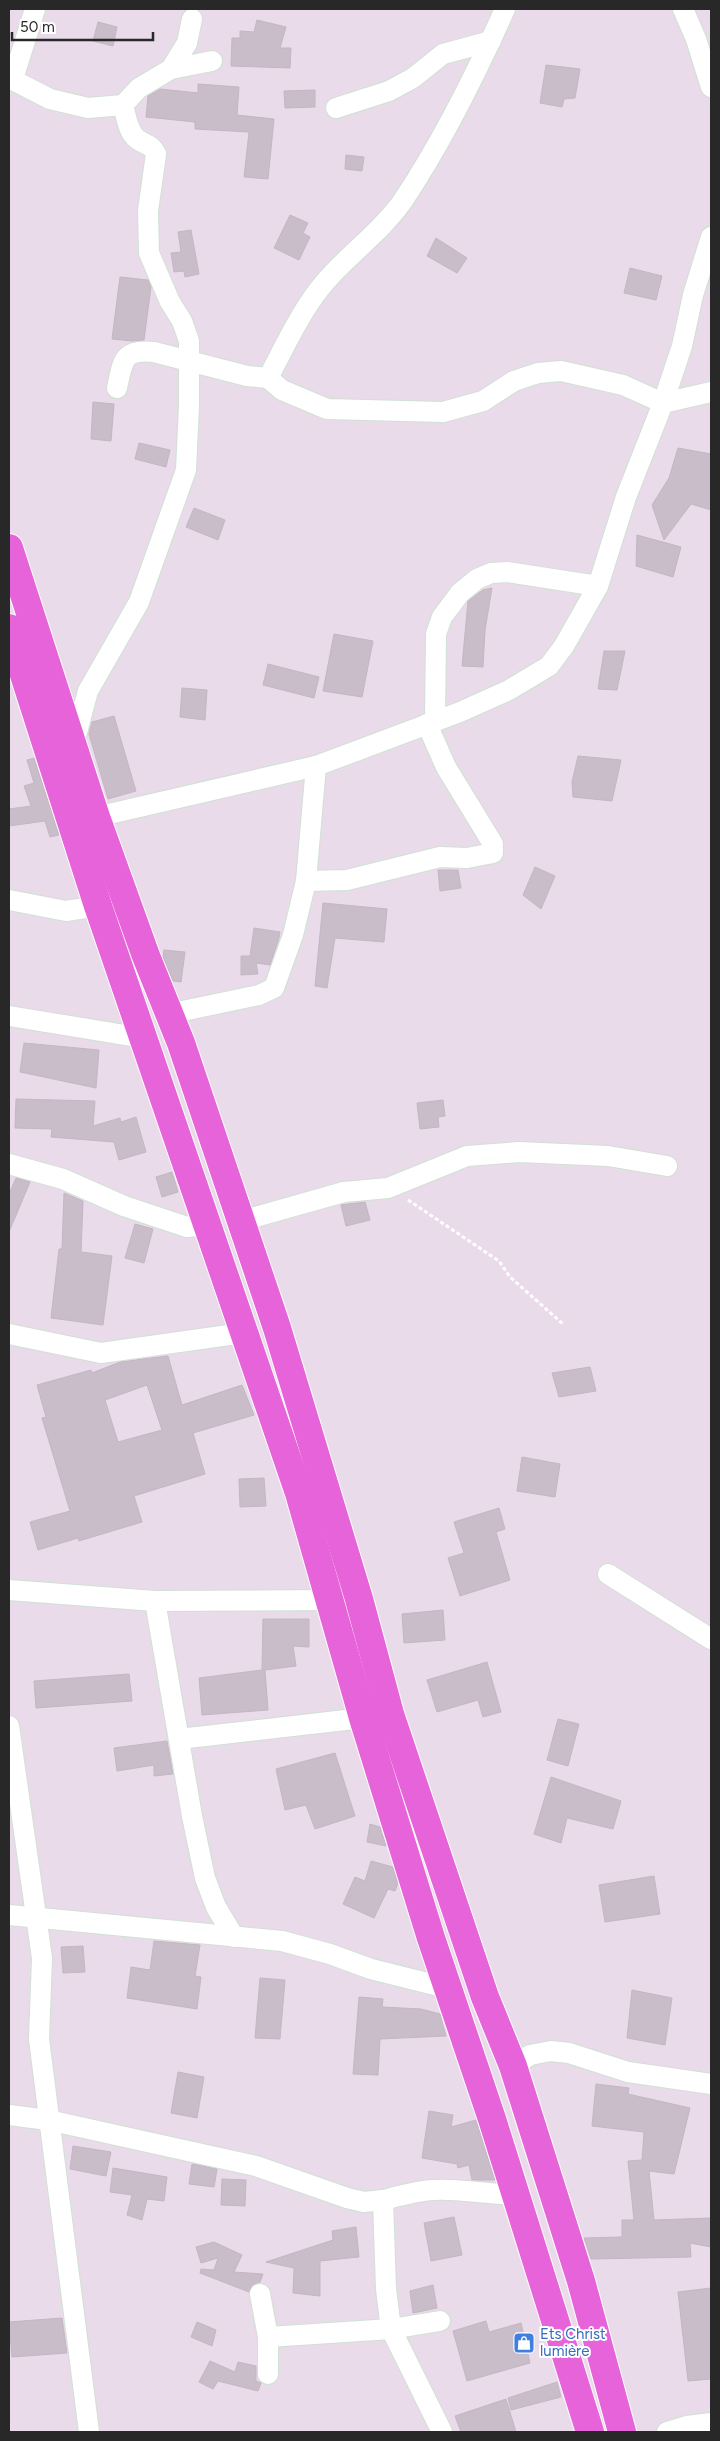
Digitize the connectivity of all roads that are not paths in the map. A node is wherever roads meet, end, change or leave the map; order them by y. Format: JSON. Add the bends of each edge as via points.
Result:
{"nodes":[{"id":1,"x":35,"y":9,"type":"edge"},
{"id":2,"x":505,"y":9,"type":"edge"},
{"id":3,"x":683,"y":9,"type":"edge"},
{"id":4,"x":192,"y":19,"type":"dead end"},
{"id":5,"x":491,"y":40,"type":"junction"},
{"id":6,"x":212,"y":61,"type":"dead end"},
{"id":7,"x":171,"y":69,"type":"junction"},
{"id":8,"x":11,"y":79,"type":"edge"},
{"id":9,"x":711,"y":87,"type":"edge"},
{"id":10,"x":123,"y":104,"type":"junction"},
{"id":11,"x":336,"y":108,"type":"dead end"},
{"id":12,"x":711,"y":237,"type":"edge"},
{"id":13,"x":188,"y":362,"type":"junction"},
{"id":14,"x":268,"y":378,"type":"junction"},
{"id":15,"x":117,"y":388,"type":"dead end"},
{"id":16,"x":711,"y":392,"type":"edge"},
{"id":17,"x":664,"y":403,"type":"junction"},
{"id":18,"x":9,"y":548,"type":"edge"},
{"id":19,"x":598,"y":586,"type":"junction"},
{"id":20,"x":9,"y":628,"type":"edge"},
{"id":21,"x":431,"y":722,"type":"junction"},
{"id":22,"x":73,"y":747,"type":"junction"},
{"id":23,"x":316,"y":766,"type":"junction"},
{"id":24,"x":96,"y":817,"type":"junction"},
{"id":25,"x":306,"y":881,"type":"junction"},
{"id":26,"x":9,"y":900,"type":"edge"},
{"id":27,"x":98,"y":906,"type":"junction"},
{"id":28,"x":168,"y":1014,"type":"junction"},
{"id":29,"x":9,"y":1016,"type":"edge"},
{"id":30,"x":144,"y":1038,"type":"junction"},
{"id":31,"x":9,"y":1164,"type":"edge"},
{"id":32,"x":667,"y":1166,"type":"dead end"},
{"id":33,"x":241,"y":1221,"type":"junction"},
{"id":34,"x":206,"y":1225,"type":"junction"},
{"id":35,"x":243,"y":1333,"type":"junction"},
{"id":36,"x":9,"y":1334,"type":"edge"},
{"id":37,"x":608,"y":1574,"type":"dead end"},
{"id":38,"x":9,"y":1590,"type":"edge"},
{"id":39,"x":330,"y":1600,"type":"junction"},
{"id":40,"x":155,"y":1601,"type":"junction"},
{"id":41,"x":711,"y":1639,"type":"edge"},
{"id":42,"x":363,"y":1718,"type":"junction"},
{"id":43,"x":9,"y":1726,"type":"edge"},
{"id":44,"x":179,"y":1739,"type":"junction"},
{"id":45,"x":9,"y":1915,"type":"edge"},
{"id":46,"x":36,"y":1918,"type":"junction"},
{"id":47,"x":234,"y":1937,"type":"junction"},
{"id":48,"x":448,"y":1988,"type":"junction"},
{"id":49,"x":513,"y":2066,"type":"junction"},
{"id":50,"x":711,"y":2084,"type":"edge"},
{"id":51,"x":9,"y":2115,"type":"edge"},
{"id":52,"x":48,"y":2120,"type":"junction"},
{"id":53,"x":515,"y":2194,"type":"junction"},
{"id":54,"x":383,"y":2200,"type":"junction"},
{"id":55,"x":260,"y":2294,"type":"dead end"},
{"id":56,"x":440,"y":2321,"type":"dead end"},
{"id":57,"x":391,"y":2329,"type":"junction"},
{"id":58,"x":268,"y":2337,"type":"junction"},
{"id":59,"x":268,"y":2374,"type":"dead end"},
{"id":60,"x":711,"y":2423,"type":"edge"},
{"id":61,"x":89,"y":2432,"type":"edge"},
{"id":62,"x":442,"y":2432,"type":"edge"},
{"id":63,"x":590,"y":2432,"type":"edge"},
{"id":64,"x":622,"y":2432,"type":"edge"},
{"id":65,"x":667,"y":2432,"type":"edge"}],
"edges":[{"from":1,"to":8,"type":"street"},
{"from":2,"to":5,"type":"street"},
{"from":3,"to":9,"type":"street"},
{"from":4,"to":7,"type":"street","via":[[186,43]]},
{"from":5,"to":11,"type":"street","via":[[443,54],[413,78],[389,91]]},
{"from":5,"to":14,"type":"street","via":[[452,122],[401,203],[374,236],[350,256],[312,298]]},
{"from":6,"to":7,"type":"street"},
{"from":7,"to":10,"type":"street","via":[[139,88]]},
{"from":8,"to":10,"type":"street","via":[[50,99],[88,108]]},
{"from":10,"to":13,"type":"street","via":[[130,130],[136,138],[153,146],[156,154],[148,211],[149,253],[170,302],[182,321],[188,341]]},
{"from":12,"to":17,"type":"street"},
{"from":13,"to":14,"type":"street"},
{"from":13,"to":15,"type":"street","via":[[154,352],[139,350],[130,353],[123,362]]},
{"from":13,"to":22,"type":"street","via":[[186,470],[139,602],[88,691]]},
{"from":14,"to":17,"type":"street","via":[[282,390],[327,409],[443,412],[482,400],[514,381],[538,373],[561,371],[623,385]]},
{"from":16,"to":17,"type":"street"},
{"from":17,"to":19,"type":"street","via":[[626,497]]},
{"from":18,"to":22,"type":"main road"},
{"from":19,"to":21,"type":"street","via":[[549,666],[509,690]]},
{"from":19,"to":21,"type":"street","via":[[507,572],[491,573],[477,579],[460,593],[442,617],[436,634]]},
{"from":20,"to":27,"type":"main road"},
{"from":21,"to":23,"type":"street"},
{"from":21,"to":25,"type":"street","via":[[446,767],[493,844],[493,853],[467,858],[440,857],[347,880]]},
{"from":22,"to":24,"type":"main road"},
{"from":23,"to":24,"type":"street"},
{"from":23,"to":25,"type":"street"},
{"from":24,"to":28,"type":"main road"},
{"from":25,"to":28,"type":"street","via":[[294,935],[274,988],[259,995]]},
{"from":26,"to":27,"type":"street","via":[[66,910]]},
{"from":27,"to":30,"type":"main road"},
{"from":28,"to":33,"type":"main road"},
{"from":29,"to":30,"type":"street"},
{"from":30,"to":34,"type":"main road"},
{"from":31,"to":34,"type":"street","via":[[63,1179],[124,1206],[187,1227]]},
{"from":32,"to":33,"type":"street","via":[[608,1156],[519,1152],[467,1156],[388,1188],[344,1192]]},
{"from":33,"to":49,"type":"main road","via":[[359,1599],[390,1714],[486,1997]]},
{"from":34,"to":35,"type":"main road"},
{"from":35,"to":36,"type":"street","via":[[101,1353]]},
{"from":35,"to":39,"type":"main road","via":[[298,1493]]},
{"from":37,"to":41,"type":"street"},
{"from":38,"to":40,"type":"street"},
{"from":39,"to":40,"type":"street"},
{"from":39,"to":42,"type":"main road"},
{"from":40,"to":44,"type":"street"},
{"from":42,"to":44,"type":"street"},
{"from":42,"to":48,"type":"main road"},
{"from":43,"to":46,"type":"street"},
{"from":44,"to":47,"type":"street","via":[[205,1878],[216,1907]]},
{"from":45,"to":46,"type":"street"},
{"from":46,"to":47,"type":"street"},
{"from":46,"to":52,"type":"street","via":[[42,1958],[39,2038]]},
{"from":47,"to":48,"type":"street","via":[[282,1942]]},
{"from":48,"to":53,"type":"main road"},
{"from":49,"to":50,"type":"street","via":[[530,2055],[551,2051],[569,2053],[628,2072]]},
{"from":49,"to":64,"type":"main road","via":[[578,2272]]},
{"from":51,"to":52,"type":"street"},
{"from":52,"to":54,"type":"street","via":[[256,2166],[347,2198],[364,2202]]},
{"from":52,"to":61,"type":"street"},
{"from":53,"to":54,"type":"street","via":[[432,2190]]},
{"from":53,"to":63,"type":"main road"},
{"from":54,"to":57,"type":"street","via":[[386,2289]]},
{"from":55,"to":58,"type":"street"},
{"from":56,"to":57,"type":"street"},
{"from":57,"to":58,"type":"street"},
{"from":57,"to":62,"type":"street"},
{"from":58,"to":59,"type":"street"},
{"from":60,"to":65,"type":"street"}]}
